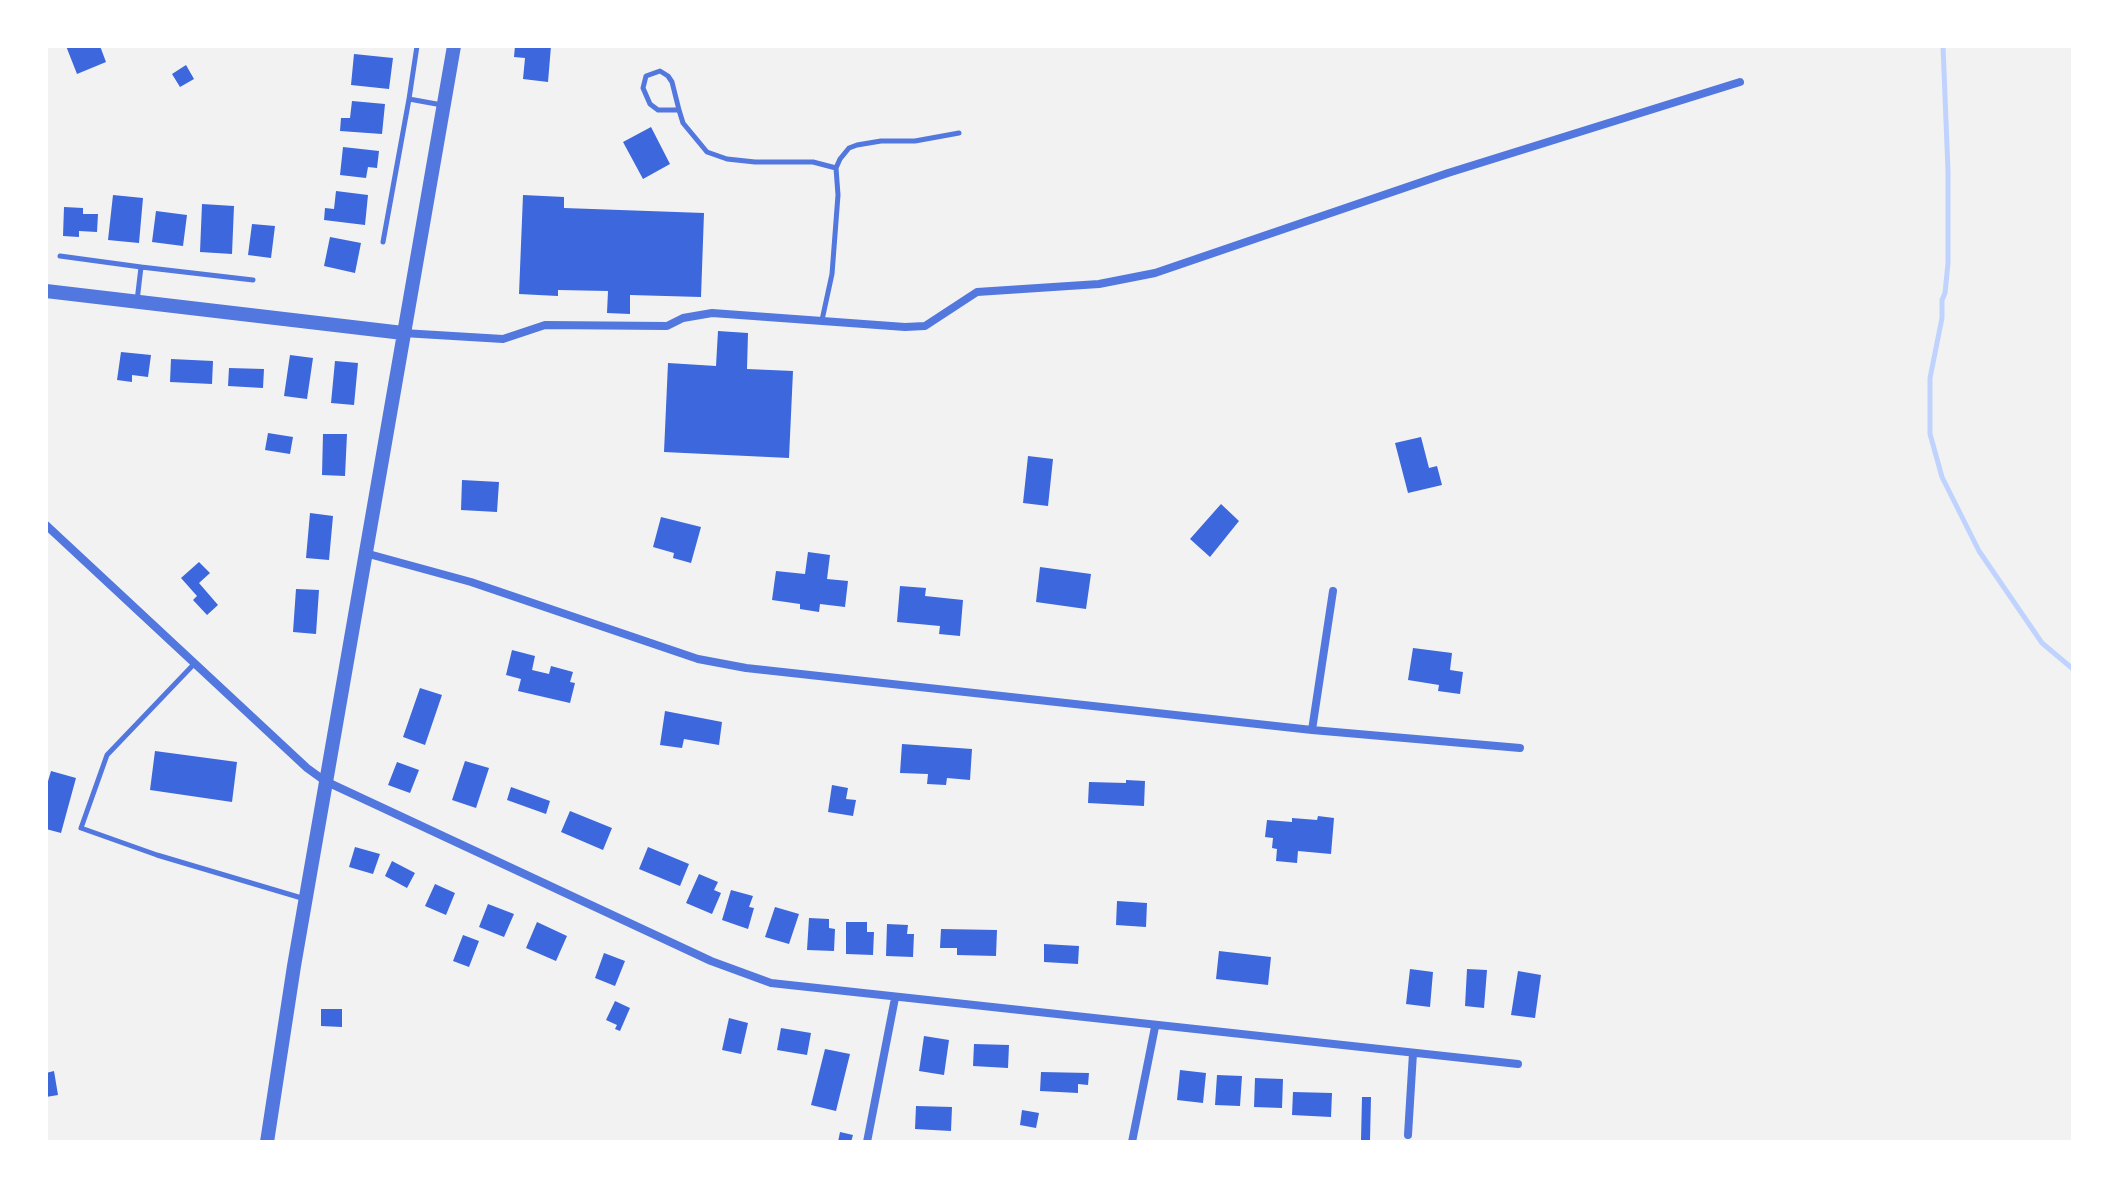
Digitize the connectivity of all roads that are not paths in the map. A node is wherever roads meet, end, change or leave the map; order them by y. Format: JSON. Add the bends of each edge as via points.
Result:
{"nodes":[{"id":1,"x":417,"y":46,"type":"edge"},
{"id":2,"x":454,"y":46,"type":"edge"},
{"id":3,"x":1740,"y":82,"type":"dead end"},
{"id":4,"x":409,"y":99,"type":"junction"},
{"id":5,"x":443,"y":106,"type":"junction"},
{"id":6,"x":679,"y":110,"type":"junction"},
{"id":7,"x":959,"y":133,"type":"dead end"},
{"id":8,"x":836,"y":168,"type":"junction"},
{"id":9,"x":383,"y":242,"type":"dead end"},
{"id":10,"x":60,"y":256,"type":"dead end"},
{"id":11,"x":141,"y":267,"type":"junction"},
{"id":12,"x":253,"y":280,"type":"dead end"},
{"id":13,"x":46,"y":291,"type":"edge"},
{"id":14,"x":137,"y":302,"type":"junction"},
{"id":15,"x":822,"y":321,"type":"junction"},
{"id":16,"x":403,"y":333,"type":"junction"},
{"id":17,"x":46,"y":525,"type":"edge"},
{"id":18,"x":364,"y":553,"type":"junction"},
{"id":19,"x":1333,"y":591,"type":"dead end"},
{"id":20,"x":195,"y":663,"type":"junction"},
{"id":21,"x":1312,"y":730,"type":"junction"},
{"id":22,"x":1520,"y":748,"type":"dead end"},
{"id":23,"x":325,"y":781,"type":"junction"},
{"id":24,"x":305,"y":899,"type":"junction"},
{"id":25,"x":895,"y":998,"type":"junction"},
{"id":26,"x":1155,"y":1027,"type":"junction"},
{"id":27,"x":1413,"y":1053,"type":"junction"},
{"id":28,"x":1518,"y":1064,"type":"dead end"},
{"id":29,"x":1408,"y":1135,"type":"dead end"},
{"id":30,"x":267,"y":1142,"type":"edge"},
{"id":31,"x":867,"y":1142,"type":"edge"},
{"id":32,"x":1132,"y":1142,"type":"edge"}],
"edges":[{"from":1,"to":4,"type":"lane"},
{"from":2,"to":5,"type":"street"},
{"from":3,"to":15,"type":"street","via":[[1448,173],[1155,273],[1099,284],[977,292],[925,326]]},
{"from":4,"to":5,"type":"lane"},
{"from":4,"to":9,"type":"lane"},
{"from":5,"to":16,"type":"street"},
{"from":6,"to":6,"type":"lane","via":[[668,76],[660,71],[646,76],[643,88],[650,104],[658,110]]},
{"from":6,"to":8,"type":"lane","via":[[688,133],[707,152]]},
{"from":7,"to":8,"type":"lane","via":[[857,145]]},
{"from":8,"to":15,"type":"lane","via":[[832,274]]},
{"from":10,"to":11,"type":"lane"},
{"from":11,"to":12,"type":"lane"},
{"from":11,"to":14,"type":"lane"},
{"from":13,"to":14,"type":"street"},
{"from":14,"to":16,"type":"street"},
{"from":15,"to":16,"type":"street","via":[[712,313],[667,326],[545,325],[503,339]]},
{"from":16,"to":18,"type":"street"},
{"from":17,"to":20,"type":"street"},
{"from":18,"to":21,"type":"street","via":[[471,582],[698,659],[746,668]]},
{"from":18,"to":23,"type":"street"},
{"from":19,"to":21,"type":"street"},
{"from":20,"to":23,"type":"street"},
{"from":20,"to":24,"type":"lane","via":[[107,755],[81,828]]},
{"from":21,"to":22,"type":"street"},
{"from":23,"to":24,"type":"street"},
{"from":23,"to":25,"type":"street","via":[[711,961],[771,983]]},
{"from":24,"to":30,"type":"street"},
{"from":25,"to":26,"type":"street"},
{"from":25,"to":31,"type":"street"},
{"from":26,"to":27,"type":"street"},
{"from":26,"to":32,"type":"street"},
{"from":27,"to":28,"type":"street"},
{"from":27,"to":29,"type":"street"}]}
